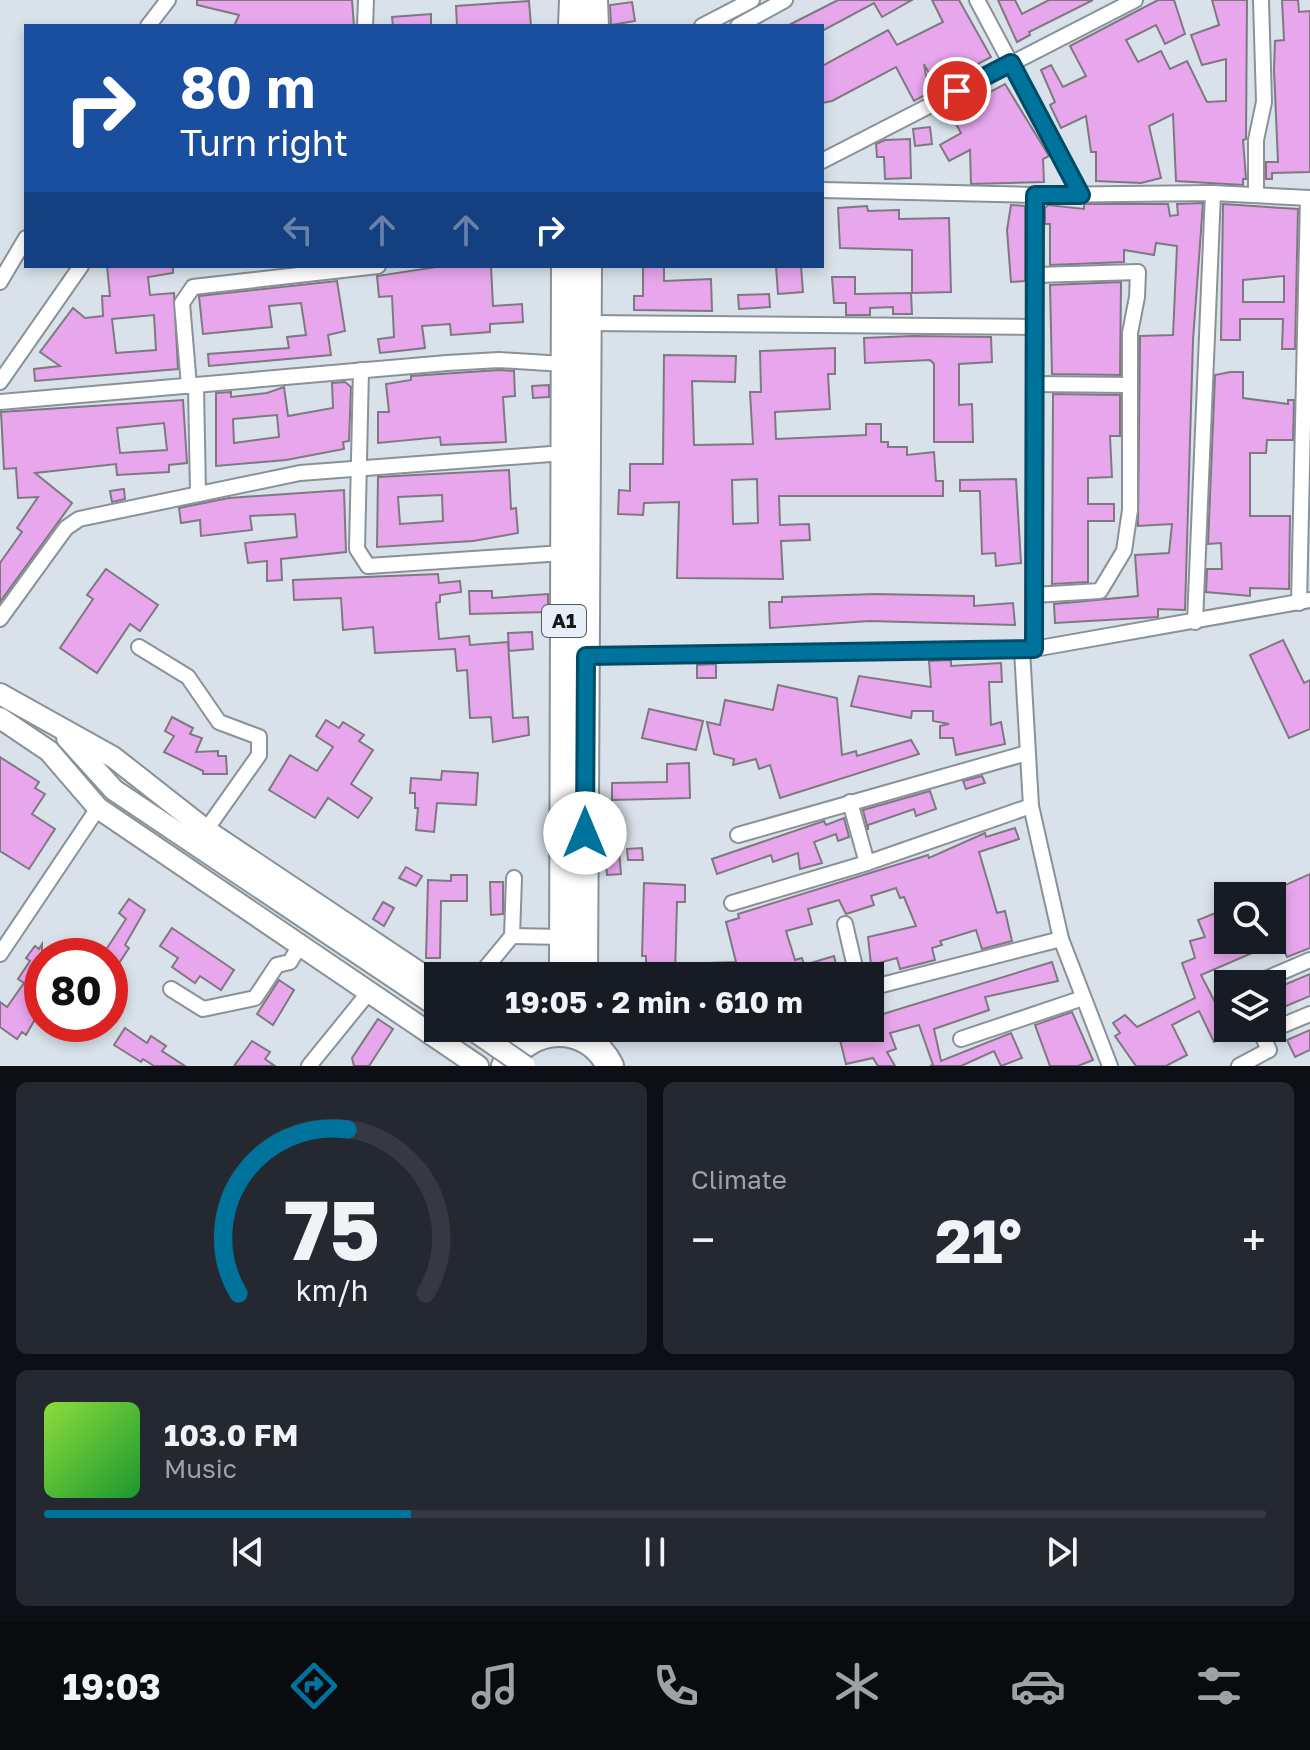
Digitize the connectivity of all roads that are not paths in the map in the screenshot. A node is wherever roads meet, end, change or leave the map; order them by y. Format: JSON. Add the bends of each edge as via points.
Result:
{"nodes":[{"id":1,"x":168,"y":0,"type":"edge"},
{"id":2,"x":366,"y":0,"type":"edge"},
{"id":3,"x":573,"y":0,"type":"edge"},
{"id":4,"x":594,"y":0,"type":"edge"},
{"id":5,"x":752,"y":0,"type":"edge"},
{"id":6,"x":785,"y":0,"type":"edge"},
{"id":7,"x":977,"y":0,"type":"edge"},
{"id":8,"x":1135,"y":0,"type":"edge"},
{"id":9,"x":1261,"y":0,"type":"edge"},
{"id":10,"x":150,"y":24,"type":"edge"},
{"id":11,"x":365,"y":24,"type":"edge"},
{"id":12,"x":572,"y":24,"type":"edge"},
{"id":13,"x":595,"y":24,"type":"edge"},
{"id":14,"x":706,"y":24,"type":"edge"},
{"id":15,"x":742,"y":24,"type":"edge"},
{"id":16,"x":1011,"y":63,"type":"junction"},
{"id":17,"x":824,"y":160,"type":"edge"},
{"id":18,"x":824,"y":190,"type":"edge"},
{"id":19,"x":1213,"y":193,"type":"junction"},
{"id":20,"x":1256,"y":194,"type":"junction"},
{"id":21,"x":1035,"y":195,"type":"junction"},
{"id":22,"x":1081,"y":195,"type":"junction"},
{"id":23,"x":1309,"y":198,"type":"edge"},
{"id":24,"x":24,"y":241,"type":"edge"},
{"id":25,"x":80,"y":268,"type":"edge"},
{"id":26,"x":351,"y":268,"type":"edge"},
{"id":27,"x":565,"y":268,"type":"edge"},
{"id":28,"x":588,"y":268,"type":"edge"},
{"id":29,"x":1035,"y":275,"type":"junction"},
{"id":30,"x":0,"y":282,"type":"edge"},
{"id":31,"x":587,"y":323,"type":"junction"},
{"id":32,"x":1035,"y":327,"type":"junction"},
{"id":33,"x":564,"y":364,"type":"junction"},
{"id":34,"x":361,"y":370,"type":"junction"},
{"id":35,"x":0,"y":382,"type":"edge"},
{"id":36,"x":1034,"y":384,"type":"junction"},
{"id":37,"x":1130,"y":385,"type":"junction"},
{"id":38,"x":193,"y":386,"type":"junction"},
{"id":39,"x":0,"y":402,"type":"edge"},
{"id":40,"x":564,"y":453,"type":"junction"},
{"id":41,"x":361,"y":468,"type":"junction"},
{"id":42,"x":198,"y":494,"type":"junction"},
{"id":43,"x":563,"y":553,"type":"junction"},
{"id":44,"x":1034,"y":595,"type":"junction"},
{"id":45,"x":1304,"y":602,"type":"edge"},
{"id":46,"x":0,"y":619,"type":"edge"},
{"id":47,"x":1195,"y":622,"type":"junction"},
{"id":48,"x":139,"y":647,"type":"dead end"},
{"id":49,"x":1028,"y":650,"type":"junction"},
{"id":50,"x":586,"y":656,"type":"junction"},
{"id":51,"x":0,"y":694,"type":"edge"},
{"id":52,"x":0,"y":718,"type":"edge"},
{"id":53,"x":59,"y":729,"type":"junction"},
{"id":54,"x":49,"y":751,"type":"junction"},
{"id":55,"x":1027,"y":753,"type":"junction"},
{"id":56,"x":94,"y":768,"type":"junction"},
{"id":57,"x":850,"y":802,"type":"junction"},
{"id":58,"x":1031,"y":806,"type":"junction"},
{"id":59,"x":98,"y":808,"type":"junction"},
{"id":60,"x":206,"y":830,"type":"junction"},
{"id":61,"x":738,"y":835,"type":"dead end"},
{"id":62,"x":867,"y":863,"type":"junction"},
{"id":63,"x":514,"y":878,"type":"dead end"},
{"id":64,"x":732,"y":903,"type":"dead end"},
{"id":65,"x":845,"y":924,"type":"dead end"},
{"id":66,"x":512,"y":936,"type":"junction"},
{"id":67,"x":564,"y":937,"type":"junction"},
{"id":68,"x":1061,"y":939,"type":"junction"},
{"id":69,"x":300,"y":945,"type":"junction"},
{"id":70,"x":0,"y":954,"type":"edge"},
{"id":71,"x":1310,"y":960,"type":"edge"},
{"id":72,"x":491,"y":962,"type":"edge"},
{"id":73,"x":563,"y":962,"type":"edge"},
{"id":74,"x":584,"y":962,"type":"edge"},
{"id":75,"x":854,"y":962,"type":"edge"},
{"id":76,"x":1286,"y":970,"type":"edge"},
{"id":77,"x":424,"y":976,"type":"edge"},
{"id":78,"x":884,"y":984,"type":"edge"},
{"id":79,"x":171,"y":989,"type":"dead end"},
{"id":80,"x":369,"y":992,"type":"junction"},
{"id":81,"x":424,"y":998,"type":"edge"},
{"id":82,"x":1083,"y":998,"type":"junction"},
{"id":83,"x":1310,"y":1014,"type":"edge"},
{"id":84,"x":1286,"y":1022,"type":"edge"},
{"id":85,"x":961,"y":1039,"type":"dead end"},
{"id":86,"x":490,"y":1042,"type":"edge"},
{"id":87,"x":525,"y":1042,"type":"edge"},
{"id":88,"x":585,"y":1042,"type":"edge"},
{"id":89,"x":599,"y":1042,"type":"edge"},
{"id":90,"x":1266,"y":1042,"type":"edge"},
{"id":91,"x":608,"y":1062,"type":"edge"},
{"id":92,"x":1108,"y":1065,"type":"edge"},
{"id":93,"x":309,"y":1066,"type":"edge"},
{"id":94,"x":478,"y":1066,"type":"edge"},
{"id":95,"x":505,"y":1066,"type":"edge"},
{"id":96,"x":525,"y":1066,"type":"edge"},
{"id":97,"x":1239,"y":1066,"type":"edge"}],
"edges":[{"from":1,"to":10,"type":"street"},
{"from":2,"to":11,"type":"street"},
{"from":3,"to":12,"type":"highway"},
{"from":4,"to":13,"type":"highway"},
{"from":5,"to":14,"type":"street"},
{"from":6,"to":15,"type":"street"},
{"from":7,"to":16,"type":"street"},
{"from":8,"to":16,"type":"street"},
{"from":9,"to":20,"type":"street","via":[[1264,102],[1256,140]]},
{"from":16,"to":17,"type":"street"},
{"from":16,"to":22,"type":"street"},
{"from":18,"to":21,"type":"street"},
{"from":19,"to":20,"type":"street"},
{"from":19,"to":22,"type":"street"},
{"from":19,"to":47,"type":"street"},
{"from":20,"to":23,"type":"street"},
{"from":21,"to":22,"type":"street"},
{"from":21,"to":29,"type":"street"},
{"from":23,"to":45,"type":"street"},
{"from":24,"to":30,"type":"street"},
{"from":25,"to":35,"type":"street"},
{"from":26,"to":38,"type":"street","via":[[193,287],[182,303]]},
{"from":27,"to":33,"type":"highway","number":"A1"},
{"from":28,"to":31,"type":"highway","number":"A1"},
{"from":29,"to":32,"type":"street"},
{"from":29,"to":37,"type":"street","via":[[1138,272]]},
{"from":31,"to":32,"type":"street"},
{"from":31,"to":50,"type":"highway","number":"A1"},
{"from":32,"to":36,"type":"street"},
{"from":33,"to":34,"type":"street","via":[[499,360]]},
{"from":33,"to":40,"type":"highway","number":"A1"},
{"from":34,"to":38,"type":"street"},
{"from":34,"to":41,"type":"street"},
{"from":36,"to":37,"type":"street"},
{"from":36,"to":44,"type":"street"},
{"from":37,"to":44,"type":"street","via":[[1130,510],[1124,551],[1100,591]]},
{"from":38,"to":39,"type":"street"},
{"from":38,"to":42,"type":"street"},
{"from":40,"to":41,"type":"street"},
{"from":40,"to":43,"type":"highway","number":"A1"},
{"from":41,"to":42,"type":"street","via":[[300,473]]},
{"from":41,"to":43,"type":"street","via":[[357,549],[368,566]]},
{"from":42,"to":46,"type":"street","via":[[71,522]]},
{"from":43,"to":67,"type":"highway","number":"A1"},
{"from":44,"to":49,"type":"street"},
{"from":45,"to":47,"type":"street"},
{"from":47,"to":49,"type":"street"},
{"from":48,"to":60,"type":"street","via":[[188,677],[219,722],[259,737],[259,755]]},
{"from":49,"to":50,"type":"street"},
{"from":49,"to":55,"type":"street"},
{"from":50,"to":74,"type":"highway","number":"A1"},
{"from":51,"to":53,"type":"main road"},
{"from":52,"to":54,"type":"main road"},
{"from":53,"to":56,"type":"main road"},
{"from":53,"to":60,"type":"main road","via":[[113,757]]},
{"from":54,"to":56,"type":"main road"},
{"from":54,"to":59,"type":"main road"},
{"from":55,"to":57,"type":"street"},
{"from":55,"to":58,"type":"street"},
{"from":56,"to":81,"type":"main road","via":[[114,790]]},
{"from":57,"to":61,"type":"street"},
{"from":57,"to":62,"type":"street"},
{"from":58,"to":62,"type":"street"},
{"from":58,"to":68,"type":"street"},
{"from":59,"to":69,"type":"main road"},
{"from":59,"to":70,"type":"street"},
{"from":60,"to":77,"type":"main road"},
{"from":62,"to":64,"type":"street"},
{"from":63,"to":66,"type":"street"},
{"from":65,"to":75,"type":"street"},
{"from":66,"to":67,"type":"street"},
{"from":66,"to":72,"type":"street"},
{"from":67,"to":73,"type":"highway","number":"A1"},
{"from":68,"to":78,"type":"street"},
{"from":68,"to":82,"type":"street"},
{"from":69,"to":79,"type":"street","via":[[290,962],[277,965],[255,998],[203,1009]]},
{"from":69,"to":80,"type":"main road"},
{"from":71,"to":76,"type":"street"},
{"from":80,"to":93,"type":"street"},
{"from":80,"to":94,"type":"main road"},
{"from":82,"to":85,"type":"street"},
{"from":82,"to":92,"type":"street"},
{"from":83,"to":84,"type":"street"},
{"from":86,"to":96,"type":"main road","bridge":true},
{"from":87,"to":95,"type":"highway"},
{"from":88,"to":91,"type":"highway"},
{"from":89,"to":91,"type":"highway"},
{"from":90,"to":97,"type":"street","via":[[1269,1050]]}]}
